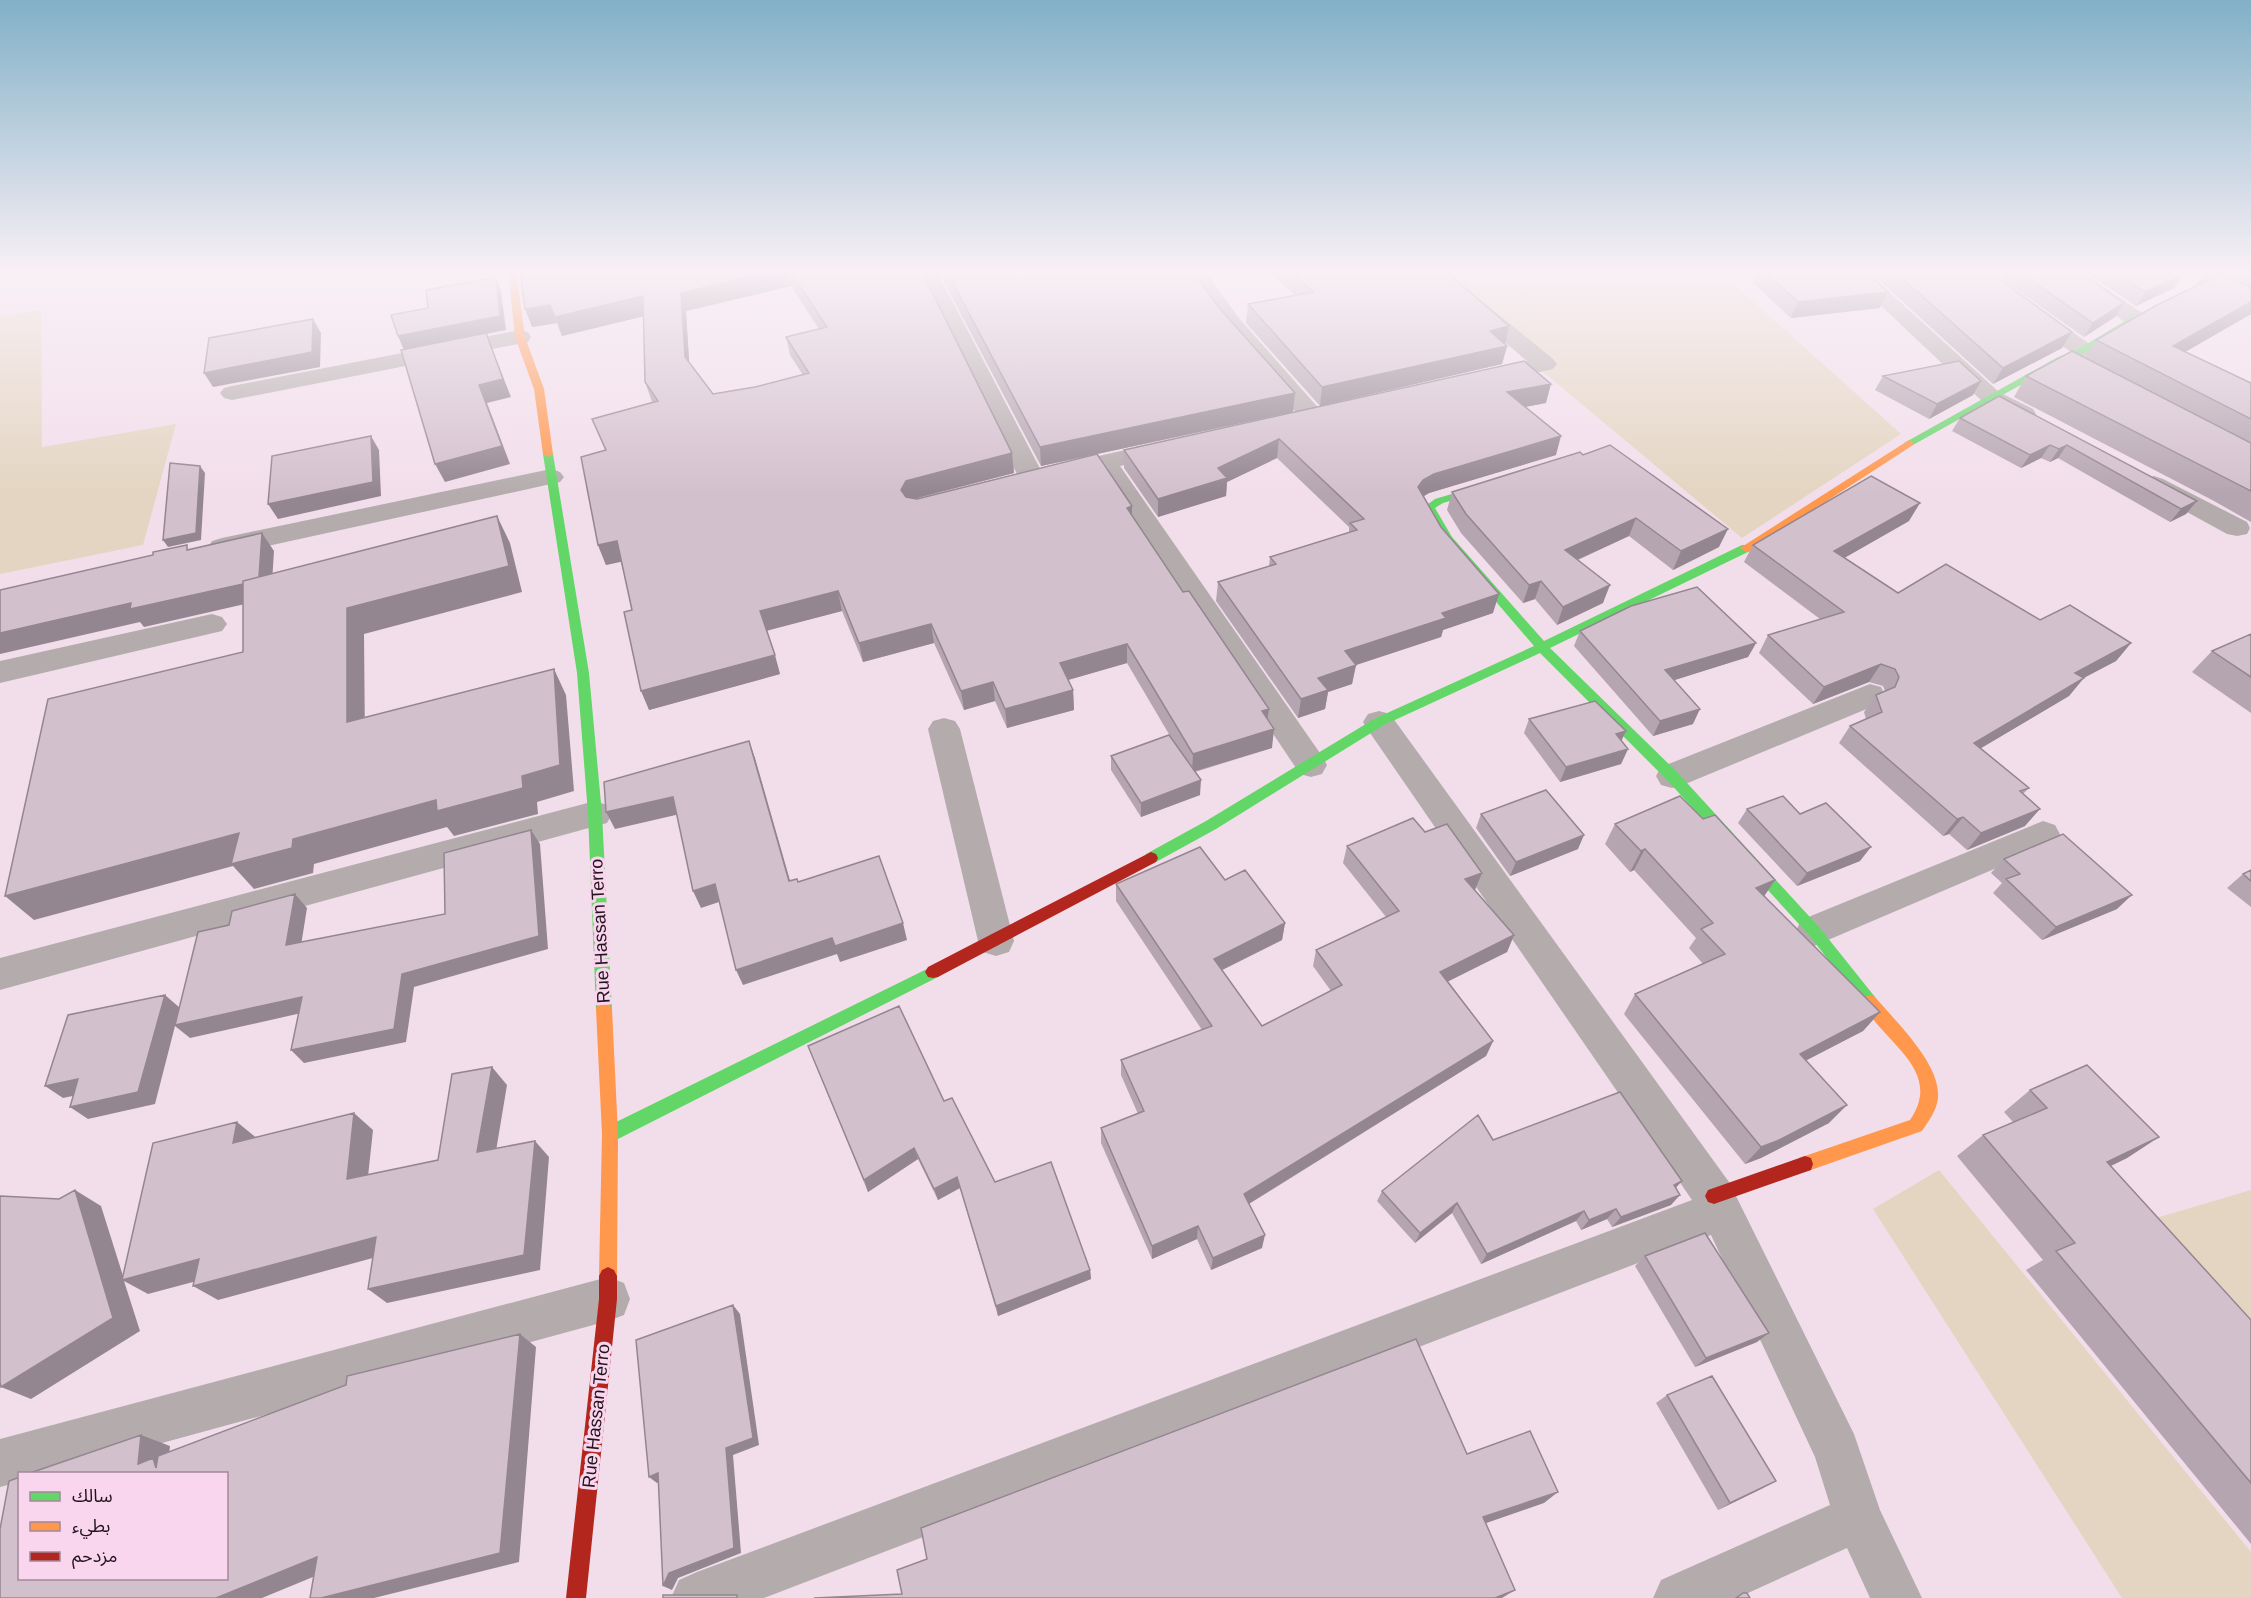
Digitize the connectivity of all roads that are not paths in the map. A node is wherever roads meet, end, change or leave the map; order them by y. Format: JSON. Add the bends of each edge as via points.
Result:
{"nodes":[{"id":1,"x":481,"y":345,"type":"edge"},
{"id":2,"x":523,"y":345,"type":"edge"},
{"id":3,"x":964,"y":345,"type":"edge"},
{"id":4,"x":1250,"y":345,"type":"edge"},
{"id":5,"x":1521,"y":345,"type":"edge"},
{"id":6,"x":1934,"y":345,"type":"edge"},
{"id":7,"x":2075,"y":345,"type":"edge"},
{"id":8,"x":2092,"y":345,"type":"edge"},
{"id":9,"x":2083,"y":350,"type":"junction"},
{"id":10,"x":2059,"y":360,"type":"junction"},
{"id":11,"x":2089,"y":376,"type":"edge"},
{"id":12,"x":1464,"y":382,"type":"edge"},
{"id":13,"x":232,"y":393,"type":"dead end"},
{"id":14,"x":1991,"y":397,"type":"junction"},
{"id":15,"x":1313,"y":417,"type":"edge"},
{"id":16,"x":2043,"y":424,"type":"edge"},
{"id":17,"x":1185,"y":444,"type":"edge"},
{"id":18,"x":1104,"y":462,"type":"junction"},
{"id":19,"x":2135,"y":473,"type":"edge"},
{"id":20,"x":551,"y":477,"type":"junction"},
{"id":21,"x":1504,"y":482,"type":"edge"},
{"id":22,"x":2237,"y":528,"type":"dead end"},
{"id":23,"x":199,"y":552,"type":"edge"},
{"id":24,"x":212,"y":624,"type":"dead end"},
{"id":25,"x":1542,"y":647,"type":"junction"},
{"id":26,"x":0,"y":672,"type":"edge"},
{"id":27,"x":1870,"y":695,"type":"edge"},
{"id":28,"x":1379,"y":722,"type":"junction"},
{"id":29,"x":944,"y":729,"type":"dead end"},
{"id":30,"x":1311,"y":765,"type":"junction"},
{"id":31,"x":1672,"y":776,"type":"junction"},
{"id":32,"x":595,"y":814,"type":"junction"},
{"id":33,"x":2043,"y":834,"type":"dead end"},
{"id":34,"x":1814,"y":932,"type":"junction"},
{"id":35,"x":996,"y":941,"type":"junction"},
{"id":36,"x":0,"y":974,"type":"edge"},
{"id":37,"x":610,"y":1134,"type":"junction"},
{"id":38,"x":1718,"y":1203,"type":"junction"},
{"id":39,"x":608,"y":1299,"type":"junction"},
{"id":40,"x":0,"y":1462,"type":"edge"},
{"id":41,"x":1858,"y":1518,"type":"junction"},
{"id":42,"x":576,"y":1598,"type":"edge"},
{"id":43,"x":697,"y":1598,"type":"edge"},
{"id":44,"x":1679,"y":1598,"type":"edge"},
{"id":45,"x":1896,"y":1598,"type":"edge"}],
"edges":[{"from":1,"to":13,"type":"street"},
{"from":2,"to":20,"type":"street","name":"Rue Hassan Terro","via":[[539,389]]},
{"from":3,"to":18,"type":"street","via":[[1021,481]]},
{"from":4,"to":15,"type":"street"},
{"from":5,"to":12,"type":"street","via":[[1545,364]]},
{"from":6,"to":14,"type":"street"},
{"from":7,"to":9,"type":"street"},
{"from":8,"to":9,"type":"street"},
{"from":9,"to":10,"type":"street"},
{"from":10,"to":11,"type":"street"},
{"from":10,"to":14,"type":"street"},
{"from":14,"to":16,"type":"street"},
{"from":14,"to":25,"type":"street","via":[[1915,439],[1748,547]]},
{"from":17,"to":18,"type":"street"},
{"from":18,"to":30,"type":"street"},
{"from":19,"to":22,"type":"street"},
{"from":20,"to":23,"type":"street"},
{"from":20,"to":32,"type":"street","name":"Rue Hassan Terro","via":[[583,673]]},
{"from":21,"to":25,"type":"street","via":[[1429,507],[1448,539]]},
{"from":24,"to":26,"type":"street"},
{"from":25,"to":28,"type":"street"},
{"from":25,"to":31,"type":"street"},
{"from":27,"to":31,"type":"street"},
{"from":28,"to":30,"type":"street"},
{"from":28,"to":38,"type":"street"},
{"from":29,"to":35,"type":"street"},
{"from":30,"to":35,"type":"street","via":[[1211,825]]},
{"from":31,"to":34,"type":"street"},
{"from":32,"to":36,"type":"street"},
{"from":32,"to":37,"type":"street","name":"Rue Hassan Terro"},
{"from":33,"to":34,"type":"street"},
{"from":34,"to":38,"type":"street","via":[[1922,1068],[1931,1088],[1929,1108],[1916,1126]]},
{"from":35,"to":37,"type":"street"},
{"from":37,"to":39,"type":"street","name":"Rue Hassan Terro"},
{"from":38,"to":41,"type":"street","via":[[1837,1451]]},
{"from":38,"to":43,"type":"street"},
{"from":39,"to":40,"type":"street"},
{"from":39,"to":42,"type":"street","name":"Rue Hassan Terro"},
{"from":41,"to":44,"type":"street"},
{"from":41,"to":45,"type":"street"}]}
